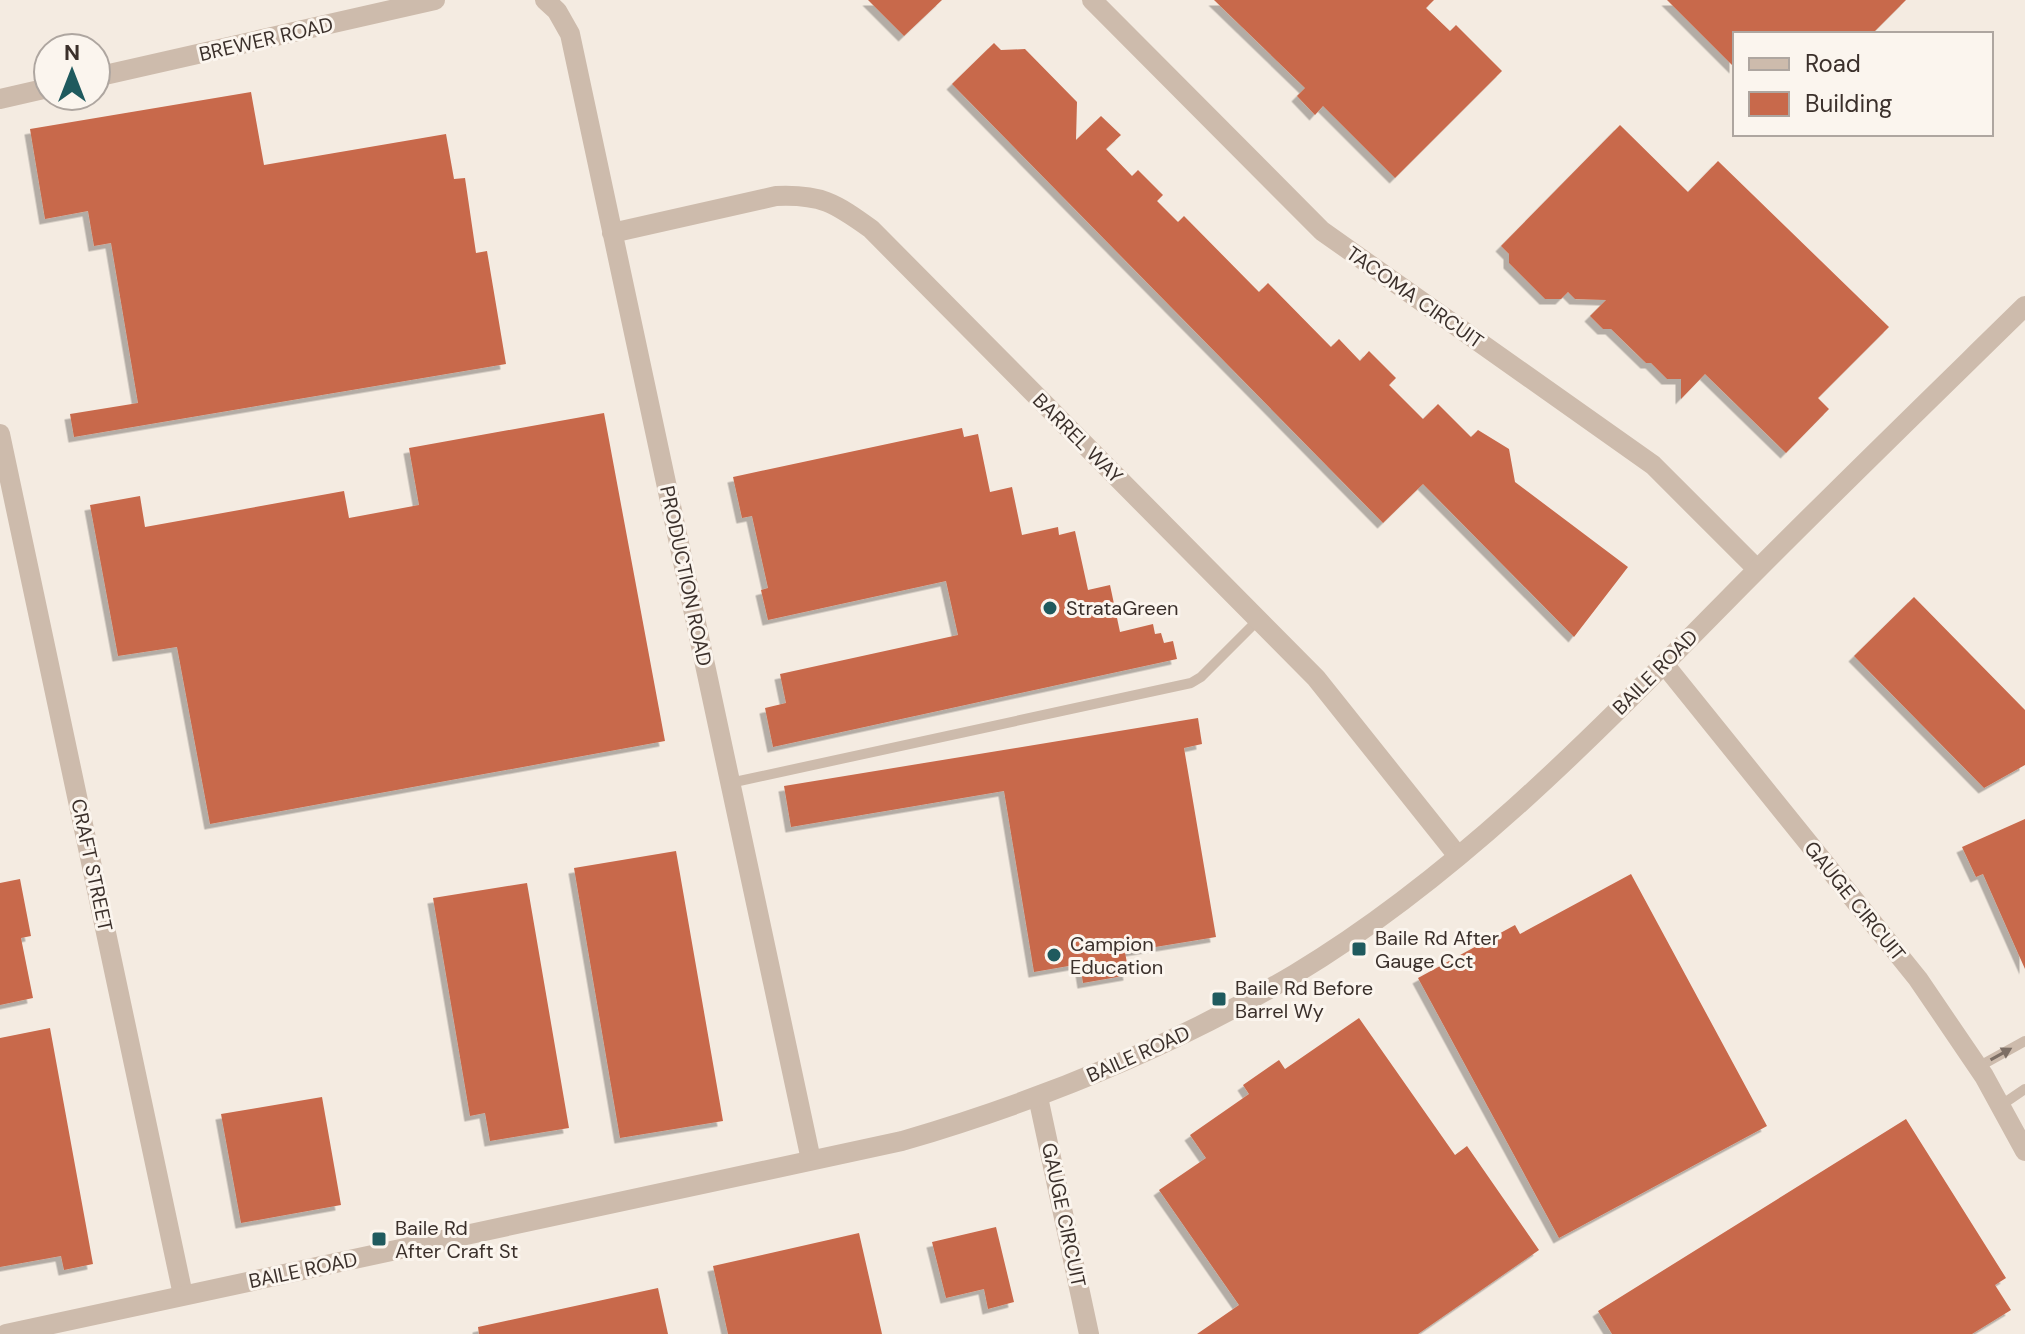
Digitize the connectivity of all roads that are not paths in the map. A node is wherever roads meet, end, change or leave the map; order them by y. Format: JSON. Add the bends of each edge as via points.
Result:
{"nodes":[{"id":1,"x":435,"y":0,"type":"edge"},
{"id":2,"x":545,"y":0,"type":"edge"},
{"id":3,"x":1092,"y":0,"type":"edge"},
{"id":4,"x":112,"y":73,"type":"edge"},
{"id":5,"x":32,"y":92,"type":"edge"},
{"id":6,"x":0,"y":99,"type":"edge"},
{"id":7,"x":612,"y":233,"type":"junction"},
{"id":8,"x":2025,"y":306,"type":"edge"},
{"id":9,"x":0,"y":434,"type":"edge"},
{"id":10,"x":1757,"y":569,"type":"junction"},
{"id":11,"x":1258,"y":620,"type":"junction"},
{"id":12,"x":1664,"y":664,"type":"junction"},
{"id":13,"x":730,"y":783,"type":"junction"},
{"id":14,"x":1458,"y":856,"type":"junction"},
{"id":15,"x":2025,"y":1041,"type":"edge"},
{"id":16,"x":1978,"y":1067,"type":"junction"},
{"id":17,"x":2025,"y":1089,"type":"edge"},
{"id":18,"x":1038,"y":1097,"type":"junction"},
{"id":19,"x":2000,"y":1106,"type":"junction"},
{"id":20,"x":2025,"y":1151,"type":"edge"},
{"id":21,"x":811,"y":1160,"type":"junction"},
{"id":22,"x":183,"y":1295,"type":"junction"},
{"id":23,"x":6,"y":1334,"type":"edge"},
{"id":24,"x":1089,"y":1334,"type":"edge"}],
"edges":[{"from":1,"to":4,"type":"street","name":"BREWER ROAD"},
{"from":2,"to":7,"type":"street","name":"PRODUCTION ROAD","via":[[570,34]]},
{"from":3,"to":10,"type":"street","name":"TACOMA CIRCUIT","via":[[1322,231],[1653,465]]},
{"from":5,"to":6,"type":"street"},
{"from":7,"to":11,"type":"street","name":"BARREL WAY","via":[[776,196],[801,195],[844,209],[871,229]]},
{"from":7,"to":13,"type":"street","name":"PRODUCTION ROAD"},
{"from":8,"to":10,"type":"street","name":"BAILE ROAD"},
{"from":9,"to":22,"type":"street","name":"CRAFT STREET"},
{"from":10,"to":12,"type":"street","name":"BAILE ROAD"},
{"from":11,"to":13,"type":"lane","via":[[1191,683]]},
{"from":11,"to":14,"type":"street","name":"BARREL WAY","via":[[1325,688]]},
{"from":12,"to":14,"type":"street","name":"BAILE ROAD"},
{"from":12,"to":16,"type":"street","name":"GAUGE CIRCUIT","via":[[1918,979]]},
{"from":13,"to":21,"type":"street","name":"PRODUCTION ROAD"},
{"from":14,"to":18,"type":"street","name":"BAILE ROAD","via":[[1296,973],[1126,1061]]},
{"from":16,"to":15,"type":"lane","one_way":true},
{"from":16,"to":19,"type":"street","name":"GAUGE CIRCUIT"},
{"from":17,"to":19,"type":"lane"},
{"from":18,"to":21,"type":"street","name":"BAILE ROAD","via":[[902,1141]]},
{"from":18,"to":24,"type":"street","name":"GAUGE CIRCUIT"},
{"from":19,"to":20,"type":"street","name":"GAUGE CIRCUIT"},
{"from":21,"to":22,"type":"street","name":"BAILE ROAD"},
{"from":22,"to":23,"type":"street","name":"BAILE ROAD"}]}
